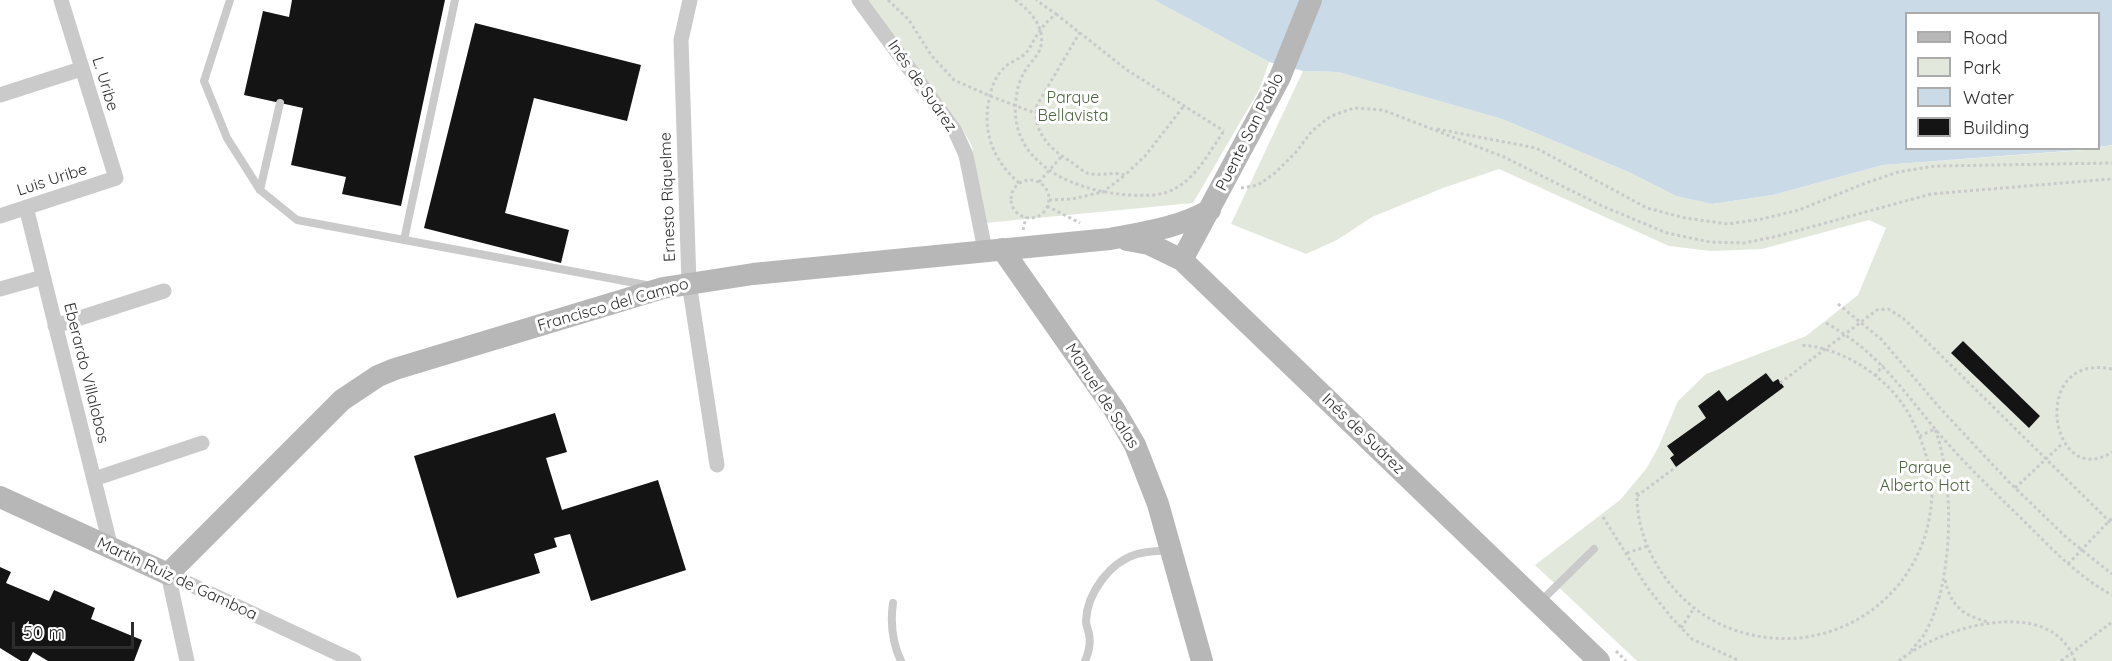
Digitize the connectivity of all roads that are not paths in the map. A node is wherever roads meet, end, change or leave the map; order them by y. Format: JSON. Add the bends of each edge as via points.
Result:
{"nodes":[{"id":1,"x":61,"y":0,"type":"edge"},
{"id":2,"x":230,"y":0,"type":"edge"},
{"id":3,"x":456,"y":0,"type":"edge"},
{"id":4,"x":690,"y":0,"type":"edge"},
{"id":5,"x":859,"y":0,"type":"edge"},
{"id":6,"x":1311,"y":0,"type":"edge"},
{"id":7,"x":81,"y":69,"type":"junction"},
{"id":8,"x":0,"y":95,"type":"edge"},
{"id":9,"x":280,"y":103,"type":"dead end"},
{"id":10,"x":116,"y":178,"type":"joint"},
{"id":11,"x":260,"y":190,"type":"junction"},
{"id":12,"x":26,"y":207,"type":"junction"},
{"id":13,"x":1210,"y":210,"type":"junction"},
{"id":14,"x":0,"y":216,"type":"edge"},
{"id":15,"x":1110,"y":238,"type":"junction"},
{"id":16,"x":404,"y":240,"type":"junction"},
{"id":17,"x":993,"y":249,"type":"junction"},
{"id":18,"x":1182,"y":260,"type":"junction"},
{"id":19,"x":43,"y":277,"type":"junction"},
{"id":20,"x":689,"y":283,"type":"junction"},
{"id":21,"x":663,"y":288,"type":"junction"},
{"id":22,"x":0,"y":289,"type":"edge"},
{"id":23,"x":164,"y":291,"type":"dead end"},
{"id":24,"x":55,"y":326,"type":"junction"},
{"id":25,"x":202,"y":443,"type":"dead end"},
{"id":26,"x":717,"y":465,"type":"dead end"},
{"id":27,"x":94,"y":479,"type":"junction"},
{"id":28,"x":0,"y":496,"type":"edge"},
{"id":29,"x":111,"y":548,"type":"junction"},
{"id":30,"x":1594,"y":549,"type":"dead end"},
{"id":31,"x":1171,"y":550,"type":"junction"},
{"id":32,"x":168,"y":574,"type":"junction"},
{"id":33,"x":893,"y":603,"type":"dead end"},
{"id":34,"x":1539,"y":603,"type":"junction"},
{"id":35,"x":188,"y":661,"type":"edge"},
{"id":36,"x":354,"y":661,"type":"edge"},
{"id":37,"x":901,"y":661,"type":"edge"},
{"id":38,"x":1084,"y":661,"type":"edge"},
{"id":39,"x":1202,"y":661,"type":"edge"},
{"id":40,"x":1599,"y":661,"type":"edge"}],
"edges":[{"from":1,"to":7,"type":"street","name":"L. Uribe"},
{"from":2,"to":11,"type":"lane","via":[[204,81],[227,138]]},
{"from":3,"to":16,"type":"lane"},
{"from":4,"to":20,"type":"street","name":"Ernesto Riquelme","via":[[681,40]]},
{"from":5,"to":17,"type":"street","name":"Inés de Suárez","via":[[955,131],[966,155]]},
{"from":6,"to":13,"type":"street","name":"Puente San Pablo","via":[[1280,77]]},
{"from":7,"to":8,"type":"street"},
{"from":7,"to":10,"type":"street","name":"L. Uribe"},
{"from":9,"to":11,"type":"lane"},
{"from":10,"to":12,"type":"street","name":"Luis Uribe"},
{"from":11,"to":16,"type":"lane","via":[[297,220]]},
{"from":12,"to":14,"type":"street","name":"Luis Uribe"},
{"from":12,"to":19,"type":"street","name":"Eberardo Villalobos"},
{"from":13,"to":15,"type":"street","name":"Francisco del Campo","via":[[1164,229]]},
{"from":13,"to":18,"type":"street","name":"Puente San Pablo"},
{"from":15,"to":17,"type":"street","name":"Francisco del Campo"},
{"from":15,"to":18,"type":"street","name":"Inés de Suárez","via":[[1149,244]]},
{"from":16,"to":21,"type":"lane"},
{"from":17,"to":20,"type":"street","name":"Francisco del Campo"},
{"from":17,"to":31,"type":"street","name":"Manuel de Salas","via":[[1131,436],[1150,480]]},
{"from":18,"to":34,"type":"street","name":"Inés de Suárez"},
{"from":19,"to":22,"type":"street"},
{"from":19,"to":24,"type":"street","name":"Eberardo Villalobos"},
{"from":20,"to":21,"type":"street","name":"Francisco del Campo"},
{"from":20,"to":26,"type":"street","name":"Ernesto Riquelme"},
{"from":21,"to":32,"type":"street","name":"Francisco del Campo","via":[[378,376],[342,400]]},
{"from":23,"to":24,"type":"street"},
{"from":24,"to":27,"type":"street","name":"Eberardo Villalobos"},
{"from":25,"to":27,"type":"street"},
{"from":27,"to":29,"type":"street","name":"Eberardo Villalobos"},
{"from":28,"to":29,"type":"street","name":"Martín Ruiz de Gamboa"},
{"from":29,"to":32,"type":"street","name":"Martín Ruiz de Gamboa"},
{"from":30,"to":34,"type":"lane"},
{"from":31,"to":38,"type":"lane","via":[[1136,554],[1101,581],[1087,612],[1089,646]]},
{"from":31,"to":39,"type":"street","name":"Manuel de Salas"},
{"from":32,"to":35,"type":"street"},
{"from":32,"to":36,"type":"street","name":"Martín Ruiz de Gamboa"},
{"from":33,"to":37,"type":"lane","via":[[892,635]]},
{"from":34,"to":40,"type":"street","name":"Inés de Suárez"}]}
